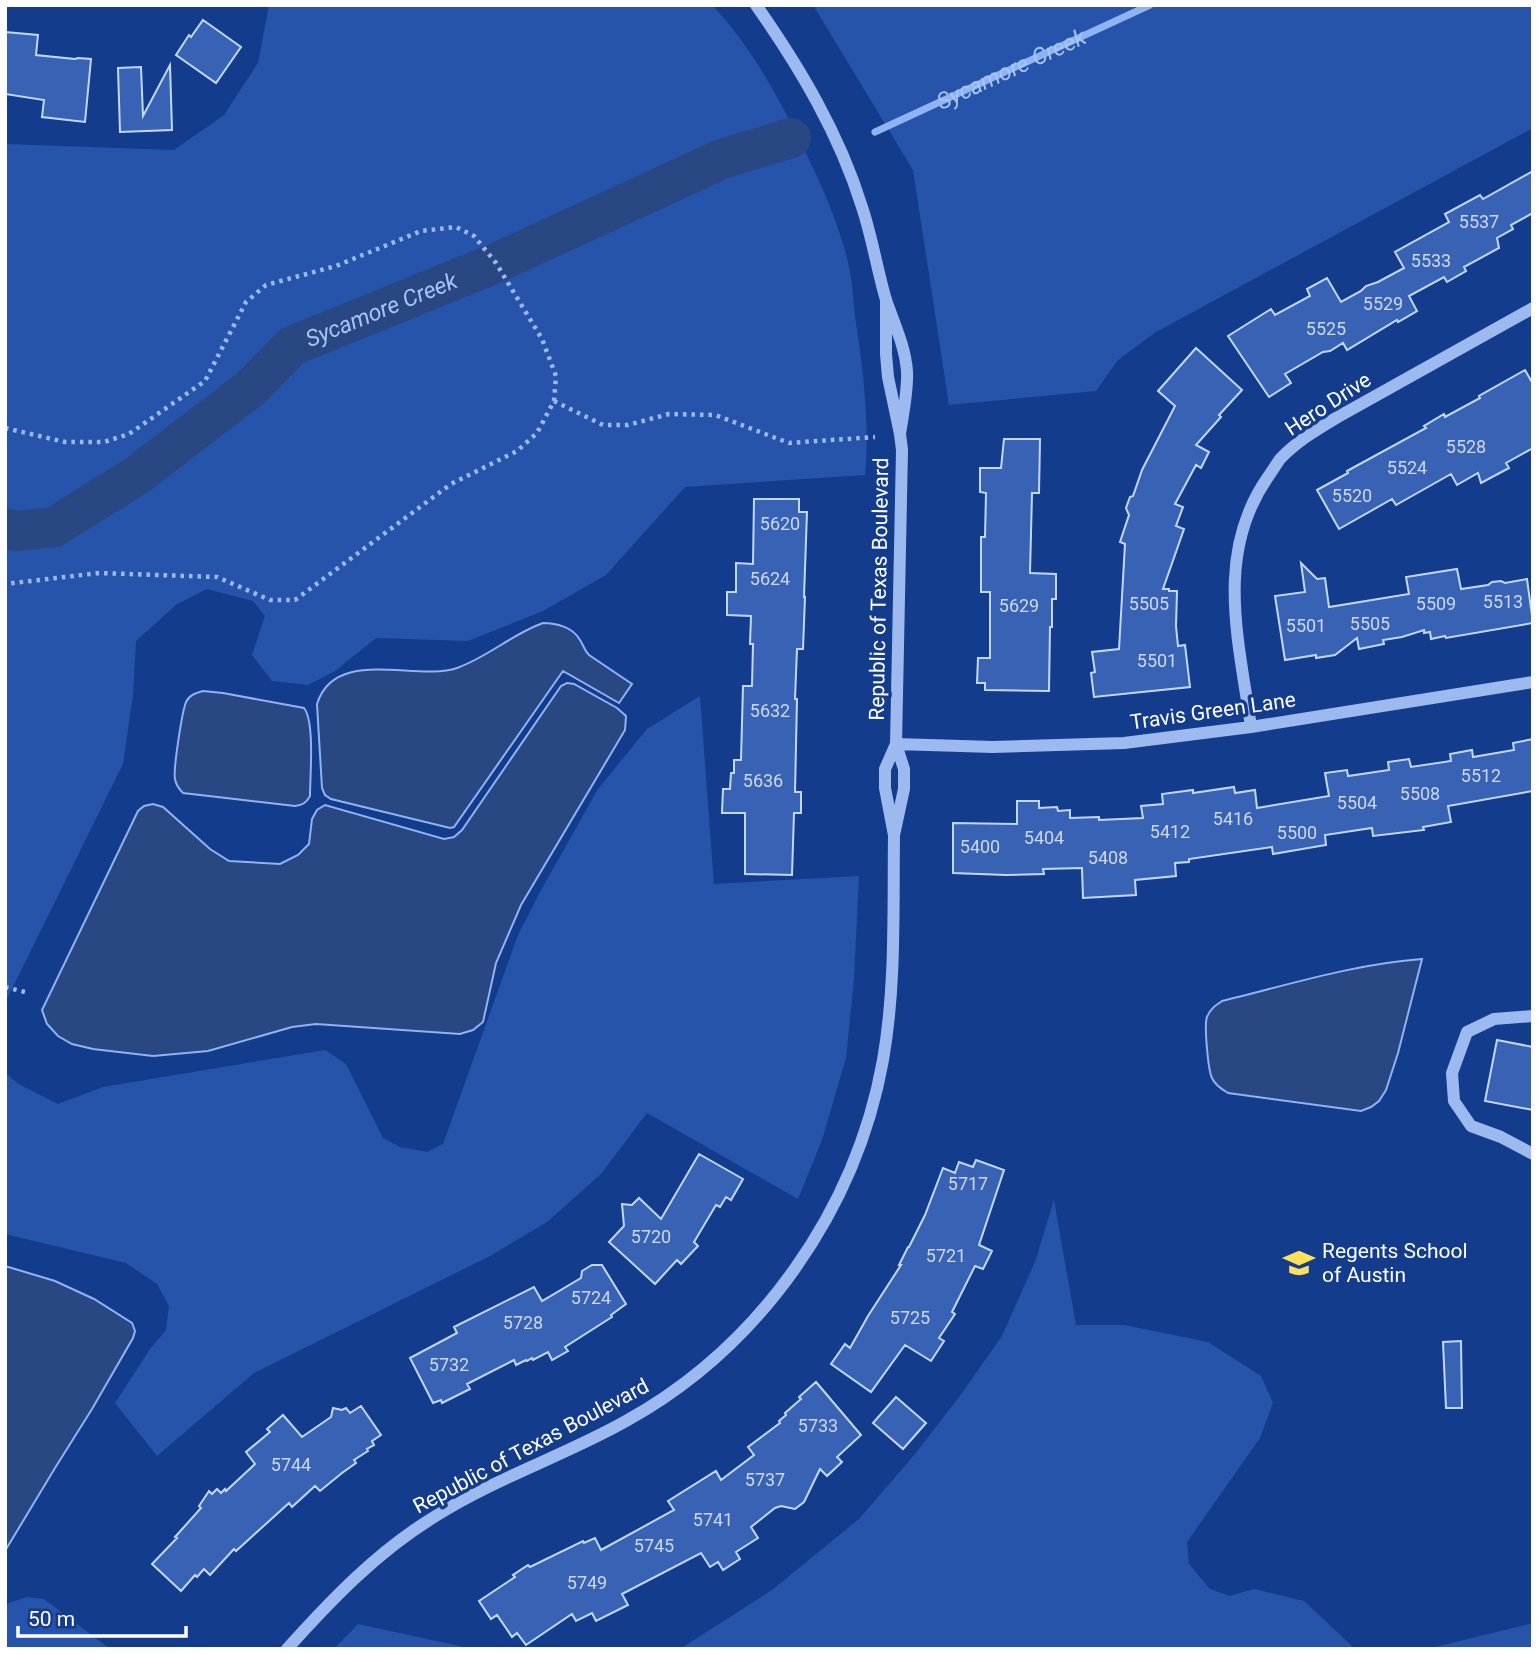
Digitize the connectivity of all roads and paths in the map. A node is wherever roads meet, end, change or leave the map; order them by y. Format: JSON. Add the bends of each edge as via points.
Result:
{"nodes":[{"id":1,"x":756,"y":5,"type":"edge"},
{"id":2,"x":886,"y":299,"type":"junction"},
{"id":3,"x":1533,"y":308,"type":"edge"},
{"id":4,"x":554,"y":401,"type":"junction"},
{"id":5,"x":5,"y":428,"type":"edge"},
{"id":6,"x":900,"y":435,"type":"junction"},
{"id":7,"x":875,"y":437,"type":"dead end"},
{"id":8,"x":5,"y":584,"type":"edge"},
{"id":9,"x":1533,"y":682,"type":"edge"},
{"id":10,"x":1251,"y":727,"type":"junction"},
{"id":11,"x":896,"y":744,"type":"junction"},
{"id":12,"x":894,"y":835,"type":"junction"},
{"id":13,"x":5,"y":987,"type":"edge"},
{"id":14,"x":25,"y":992,"type":"dead end"},
{"id":15,"x":1533,"y":1016,"type":"edge"},
{"id":16,"x":1533,"y":1154,"type":"edge"},
{"id":17,"x":287,"y":1649,"type":"edge"}],
"edges":[{"from":1,"to":2,"type":"street","name":"Republic of Texas Boulevard","via":[[832,128],[862,207]]},
{"from":2,"to":6,"type":"street","name":"Republic of Texas Boulevard","via":[[888,377]]},
{"from":2,"to":6,"type":"street","name":"Republic of Texas Boulevard","via":[[905,354]]},
{"from":3,"to":10,"type":"street","name":"Hero Drive","via":[[1306,436],[1280,460],[1259,489],[1239,539],[1234,591]]},
{"from":4,"to":5,"type":"path","via":[[556,376],[542,339],[496,263],[474,236],[456,228],[421,231],[336,266],[266,285],[246,302],[205,381],[129,434],[104,442],[65,442]]},
{"from":4,"to":7,"type":"path","via":[[603,425],[628,425],[669,414],[715,415],[789,443]]},
{"from":4,"to":8,"type":"path","via":[[537,433],[517,451],[451,484],[295,600],[270,600],[217,578],[99,573]]},
{"from":6,"to":11,"type":"street","name":"Republic of Texas Boulevard"},
{"from":9,"to":10,"type":"street","name":"Travis Green Lane"},
{"from":10,"to":11,"type":"street","name":"Travis Green Lane","via":[[1113,744]]},
{"from":11,"to":12,"type":"street","name":"Republic of Texas Boulevard","via":[[904,769],[904,789]]},
{"from":11,"to":12,"type":"street","name":"Republic of Texas Boulevard","via":[[885,769]]},
{"from":12,"to":17,"type":"street","name":"Republic of Texas Boulevard","via":[[891,987],[874,1100],[836,1200],[794,1270],[746,1328],[693,1377],[626,1421],[468,1497],[403,1537],[343,1589]]},
{"from":13,"to":14,"type":"path"},
{"from":15,"to":16,"type":"street","via":[[1494,1019],[1467,1032],[1452,1073],[1454,1101],[1471,1126]]}]}
